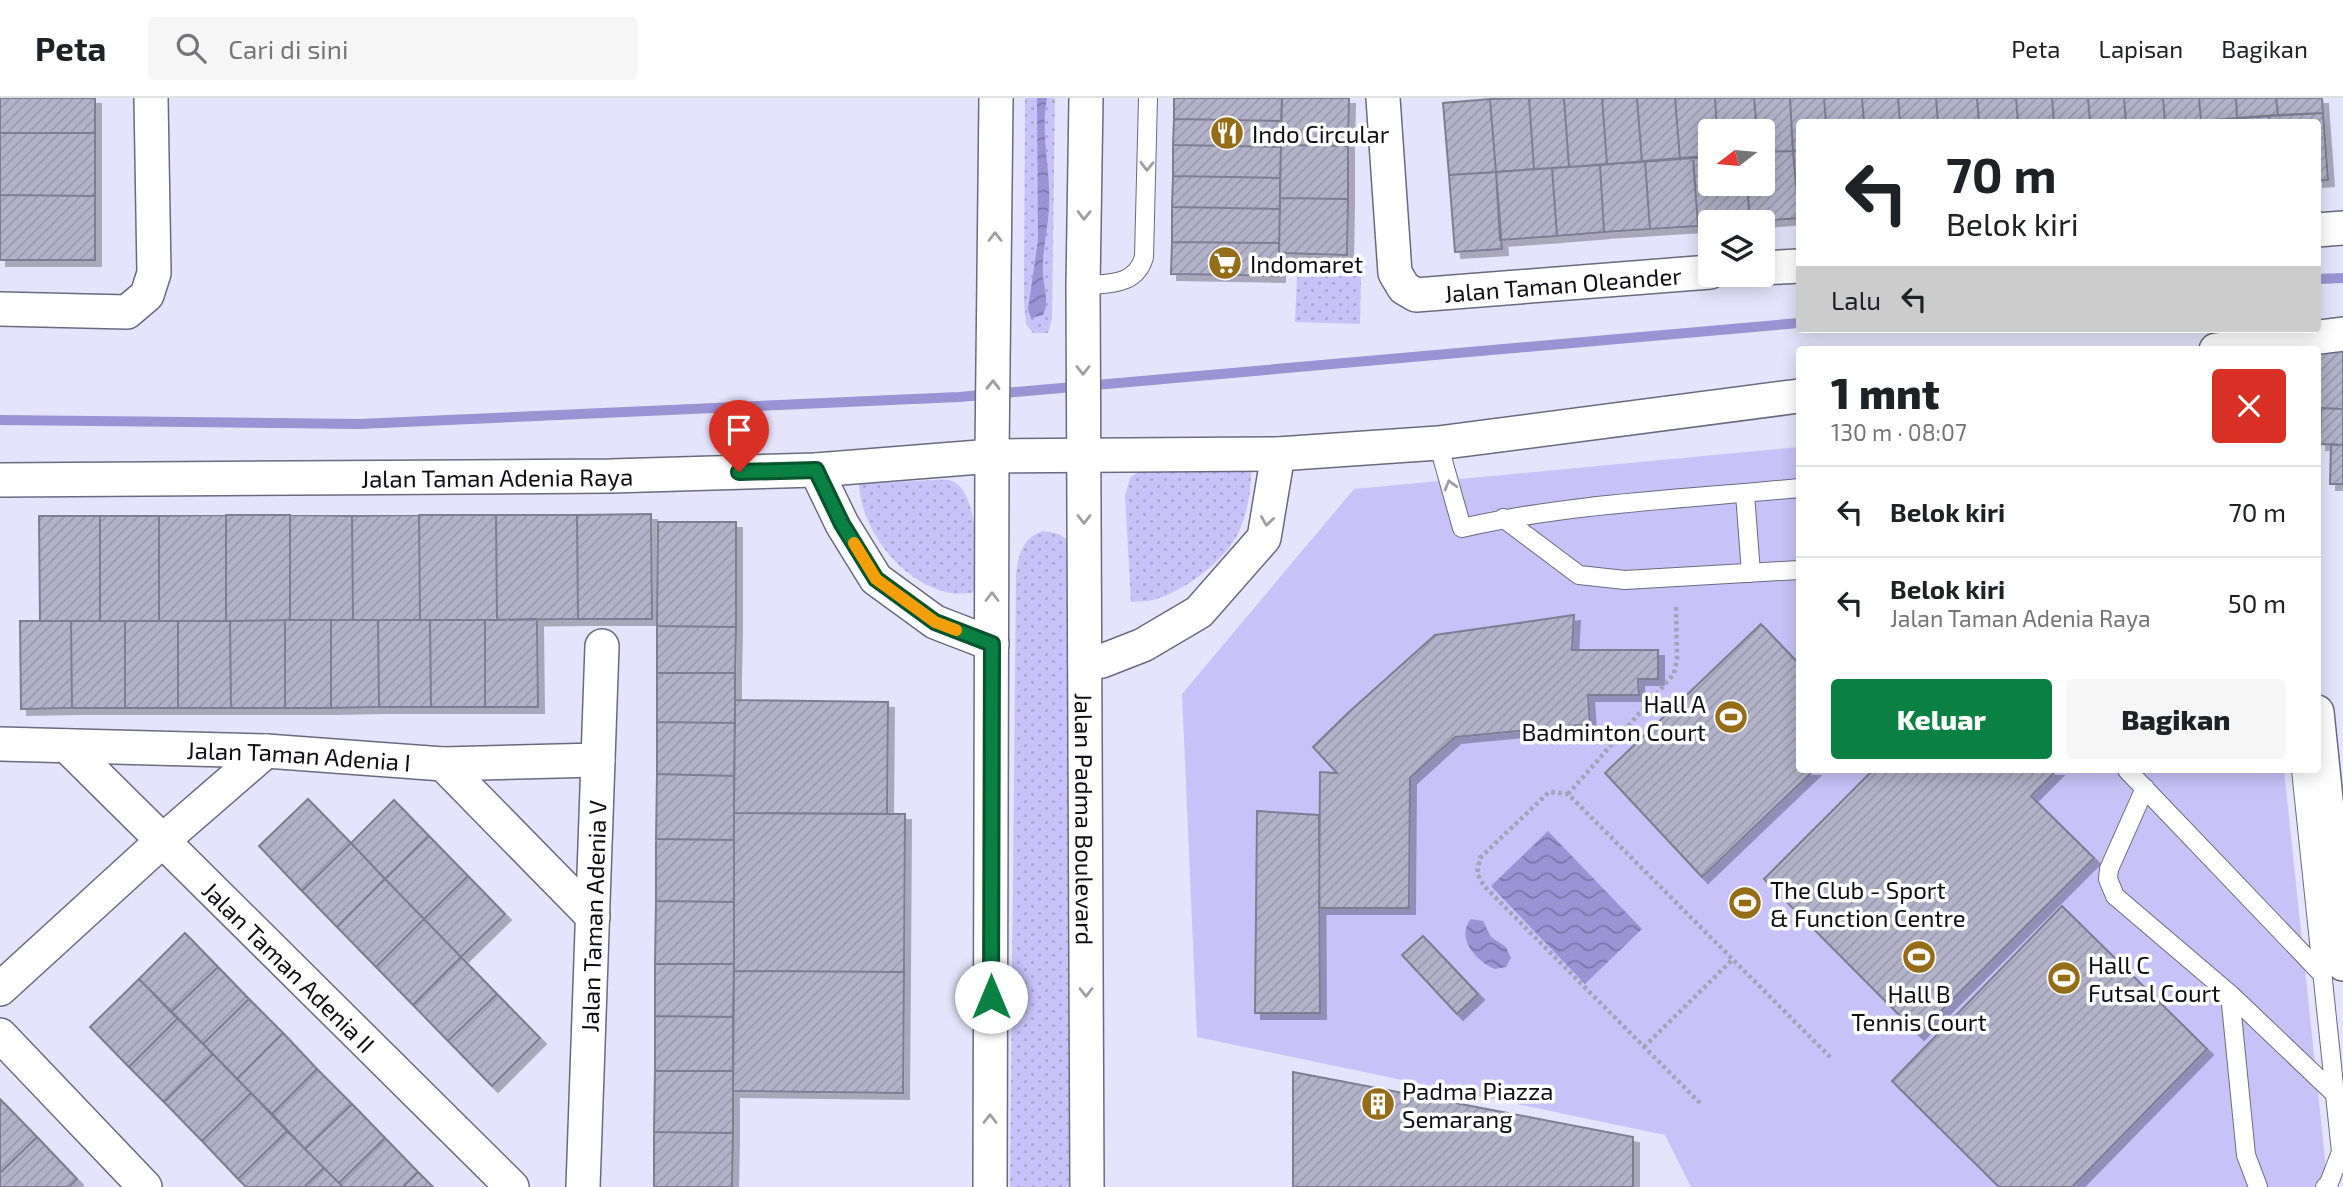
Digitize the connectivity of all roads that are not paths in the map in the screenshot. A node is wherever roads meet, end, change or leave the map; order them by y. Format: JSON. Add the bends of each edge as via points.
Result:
{"nodes":[{"id":1,"x":151,"y":98,"type":"edge"},
{"id":2,"x":996,"y":98,"type":"edge"},
{"id":3,"x":1086,"y":98,"type":"edge"},
{"id":4,"x":1148,"y":98,"type":"edge"},
{"id":5,"x":1383,"y":98,"type":"edge"},
{"id":6,"x":2343,"y":228,"type":"edge"},
{"id":7,"x":2321,"y":230,"type":"edge"},
{"id":8,"x":1796,"y":266,"type":"edge"},
{"id":9,"x":1775,"y":267,"type":"edge"},
{"id":10,"x":1698,"y":273,"type":"edge"},
{"id":11,"x":1083,"y":294,"type":"junction"},
{"id":12,"x":0,"y":309,"type":"edge"},
{"id":13,"x":2343,"y":334,"type":"edge"},
{"id":14,"x":2279,"y":346,"type":"edge"},
{"id":15,"x":1796,"y":396,"type":"edge"},
{"id":16,"x":1438,"y":443,"type":"junction"},
{"id":17,"x":1084,"y":453,"type":"junction"},
{"id":18,"x":992,"y":454,"type":"junction"},
{"id":19,"x":1278,"y":454,"type":"junction"},
{"id":20,"x":816,"y":470,"type":"junction"},
{"id":21,"x":0,"y":480,"type":"edge"},
{"id":22,"x":1796,"y":488,"type":"edge"},
{"id":23,"x":1745,"y":494,"type":"junction"},
{"id":24,"x":1503,"y":518,"type":"junction"},
{"id":25,"x":1796,"y":570,"type":"edge"},
{"id":26,"x":1751,"y":573,"type":"junction"},
{"id":27,"x":992,"y":644,"type":"junction"},
{"id":28,"x":602,"y":646,"type":"dead end"},
{"id":29,"x":1085,"y":663,"type":"junction"},
{"id":30,"x":2321,"y":732,"type":"edge"},
{"id":31,"x":0,"y":744,"type":"edge"},
{"id":32,"x":67,"y":746,"type":"junction"},
{"id":33,"x":266,"y":751,"type":"junction"},
{"id":34,"x":598,"y":760,"type":"junction"},
{"id":35,"x":443,"y":764,"type":"junction"},
{"id":36,"x":2130,"y":773,"type":"edge"},
{"id":37,"x":2301,"y":773,"type":"edge"},
{"id":38,"x":2145,"y":788,"type":"junction"},
{"id":39,"x":2335,"y":802,"type":"edge"},
{"id":40,"x":161,"y":842,"type":"junction"},
{"id":41,"x":593,"y":917,"type":"junction"},
{"id":42,"x":2333,"y":969,"type":"edge"},
{"id":43,"x":0,"y":989,"type":"edge"},
{"id":44,"x":2230,"y":994,"type":"junction"},
{"id":45,"x":0,"y":1035,"type":"edge"},
{"id":46,"x":2337,"y":1096,"type":"junction"},
{"id":47,"x":145,"y":1187,"type":"edge"},
{"id":48,"x":512,"y":1187,"type":"edge"},
{"id":49,"x":583,"y":1187,"type":"edge"},
{"id":50,"x":990,"y":1187,"type":"edge"},
{"id":51,"x":1087,"y":1187,"type":"edge"},
{"id":52,"x":2258,"y":1187,"type":"edge"},
{"id":53,"x":2325,"y":1187,"type":"edge"}],
"edges":[{"from":1,"to":12,"type":"street","via":[[153,273],[147,296],[127,312]]},
{"from":18,"to":2,"type":"street","one_way":true},
{"from":3,"to":11,"type":"street","one_way":true},
{"from":4,"to":11,"type":"lane","one_way":true,"via":[[1141,270],[1128,280]]},
{"from":5,"to":10,"type":"street","name":"Jalan Taman Oleander","via":[[1395,273],[1404,288],[1416,295]]},
{"from":6,"to":7,"type":"street"},
{"from":8,"to":9,"type":"street"},
{"from":11,"to":17,"type":"street","name":"Jalan Padma Boulevard","one_way":true},
{"from":13,"to":14,"type":"street"},
{"from":15,"to":16,"type":"street","name":"Jalan Taman Adenia Raya"},
{"from":16,"to":19,"type":"street","name":"Jalan Taman Adenia Raya"},
{"from":24,"to":16,"type":"lane","one_way":true,"via":[[1462,528]]},
{"from":17,"to":18,"type":"street","name":"Jalan Taman Adenia Raya"},
{"from":17,"to":19,"type":"street","name":"Jalan Taman Adenia Raya"},
{"from":17,"to":29,"type":"street","name":"Jalan Padma Boulevard","one_way":true},
{"from":18,"to":20,"type":"street","name":"Jalan Taman Adenia Raya"},
{"from":27,"to":18,"type":"street","one_way":true},
{"from":19,"to":29,"type":"street","one_way":true,"via":[[1264,538],[1199,612],[1143,645],[1102,662]]},
{"from":20,"to":21,"type":"street","name":"Jalan Taman Adenia Raya"},
{"from":20,"to":27,"type":"street","via":[[876,579],[935,622]]},
{"from":22,"to":23,"type":"lane"},
{"from":23,"to":24,"type":"lane"},
{"from":23,"to":26,"type":"lane"},
{"from":24,"to":26,"type":"lane","via":[[1579,575],[1625,580]]},
{"from":25,"to":26,"type":"lane"},
{"from":50,"to":27,"type":"street","one_way":true},
{"from":28,"to":34,"type":"street","name":"Jalan Taman Adenia V"},
{"from":29,"to":51,"type":"street","name":"Jalan Padma Boulevard","one_way":true},
{"from":30,"to":39,"type":"street"},
{"from":31,"to":32,"type":"street","name":"Jalan Taman Adenia I"},
{"from":32,"to":33,"type":"street","name":"Jalan Taman Adenia I"},
{"from":32,"to":40,"type":"street","name":"Jalan Taman Adenia II"},
{"from":33,"to":35,"type":"street","name":"Jalan Taman Adenia I"},
{"from":33,"to":40,"type":"street"},
{"from":34,"to":35,"type":"street","name":"Jalan Taman Adenia I"},
{"from":34,"to":41,"type":"street","name":"Jalan Taman Adenia V"},
{"from":35,"to":41,"type":"street"},
{"from":36,"to":38,"type":"lane"},
{"from":37,"to":42,"type":"lane"},
{"from":38,"to":42,"type":"lane"},
{"from":38,"to":44,"type":"lane","via":[[2109,869],[2110,887]]},
{"from":39,"to":42,"type":"street"},
{"from":40,"to":43,"type":"street"},
{"from":40,"to":48,"type":"street","name":"Jalan Taman Adenia II"},
{"from":41,"to":49,"type":"street","name":"Jalan Taman Adenia V"},
{"from":42,"to":46,"type":"lane"},
{"from":44,"to":46,"type":"lane"},
{"from":44,"to":52,"type":"lane","via":[[2246,1155]]},
{"from":45,"to":47,"type":"street"},
{"from":46,"to":53,"type":"lane","via":[[2341,1152]]}]}
